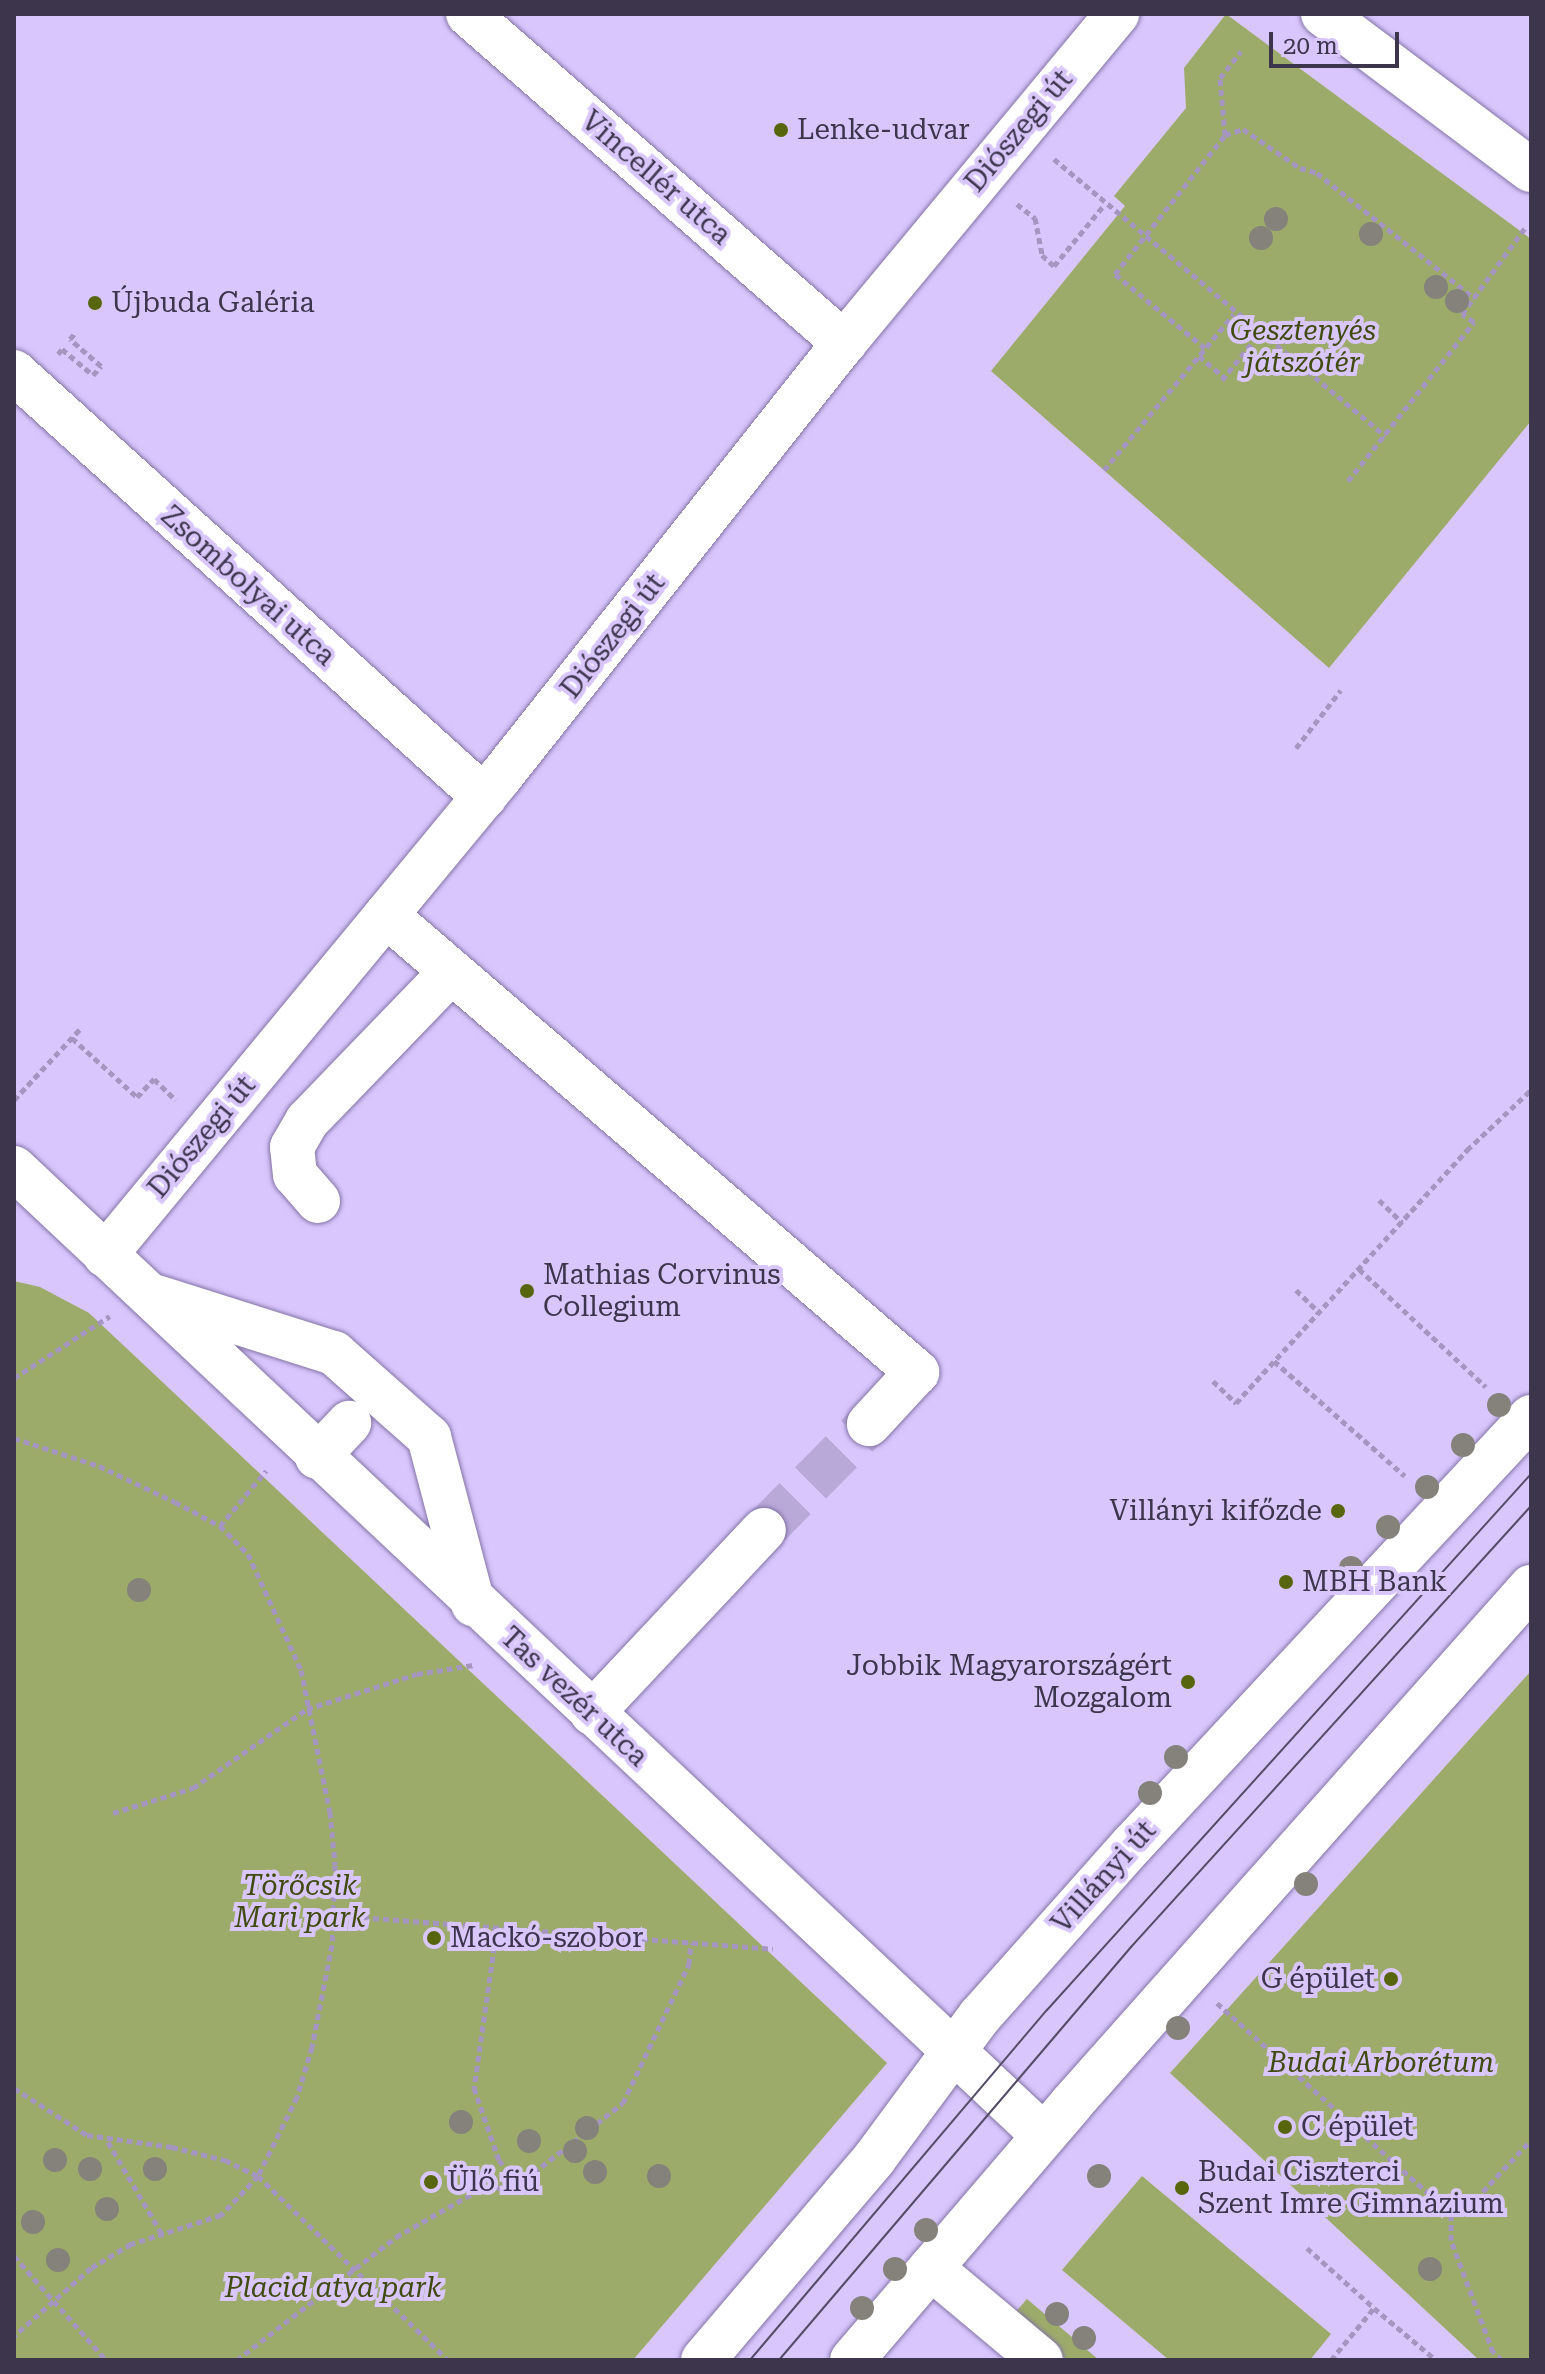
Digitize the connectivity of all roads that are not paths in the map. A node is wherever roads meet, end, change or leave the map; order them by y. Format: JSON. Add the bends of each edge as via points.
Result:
{"nodes":[{"id":1,"x":468,"y":14,"type":"edge"},
{"id":2,"x":1117,"y":14,"type":"edge"},
{"id":3,"x":1323,"y":14,"type":"edge"},
{"id":4,"x":1527,"y":158,"type":"edge"},
{"id":5,"x":844,"y":343,"type":"junction"},
{"id":6,"x":33,"y":366,"type":"edge"},
{"id":7,"x":484,"y":797,"type":"junction"},
{"id":8,"x":386,"y":915,"type":"junction"},
{"id":9,"x":443,"y":980,"type":"junction"},
{"id":10,"x":23,"y":1187,"type":"edge"},
{"id":11,"x":318,"y":1201,"type":"dead end"},
{"id":12,"x":105,"y":1255,"type":"junction"},
{"id":13,"x":146,"y":1293,"type":"junction"},
{"id":14,"x":1531,"y":1417,"type":"edge"},
{"id":15,"x":349,"y":1423,"type":"dead end"},
{"id":16,"x":869,"y":1424,"type":"tunnel mouth"},
{"id":17,"x":317,"y":1457,"type":"junction"},
{"id":18,"x":764,"y":1530,"type":"tunnel mouth"},
{"id":19,"x":1531,"y":1587,"type":"edge"},
{"id":20,"x":473,"y":1604,"type":"junction"},
{"id":21,"x":592,"y":1713,"type":"junction"},
{"id":22,"x":952,"y":2053,"type":"junction"},
{"id":23,"x":1044,"y":2136,"type":"junction"},
{"id":24,"x":931,"y":2268,"type":"junction"},
{"id":25,"x":703,"y":2360,"type":"edge"},
{"id":26,"x":852,"y":2360,"type":"edge"},
{"id":27,"x":1041,"y":2360,"type":"edge"}],
"edges":[{"from":1,"to":5,"type":"street","name":"Vincellér utca"},
{"from":2,"to":5,"type":"street","name":"Diószegi út"},
{"from":3,"to":4,"type":"street"},
{"from":5,"to":7,"type":"street","name":"Diószegi út"},
{"from":6,"to":7,"type":"street","name":"Zsombolyai utca"},
{"from":7,"to":8,"type":"street","name":"Diószegi út"},
{"from":8,"to":9,"type":"street"},
{"from":8,"to":12,"type":"street","name":"Diószegi út"},
{"from":9,"to":11,"type":"street","via":[[307,1121],[292,1147],[295,1175]]},
{"from":9,"to":16,"type":"street","via":[[917,1372]]},
{"from":10,"to":12,"type":"street","name":"Tas vezér utca"},
{"from":12,"to":13,"type":"street","name":"Tas vezér utca"},
{"from":13,"to":17,"type":"street","name":"Tas vezér utca"},
{"from":13,"to":20,"type":"street","via":[[334,1353],[429,1437]]},
{"from":14,"to":22,"type":"street","name":"Villányi út","via":[[1132,1845]]},
{"from":15,"to":17,"type":"street"},
{"from":17,"to":20,"type":"street","name":"Tas vezér utca"},
{"from":18,"to":21,"type":"street"},
{"from":19,"to":23,"type":"street"},
{"from":20,"to":21,"type":"street","name":"Tas vezér utca"},
{"from":21,"to":22,"type":"street","name":"Tas vezér utca"},
{"from":22,"to":23,"type":"street","name":"Tas vezér utca"},
{"from":22,"to":25,"type":"street","name":"Villányi út","via":[[874,2159]]},
{"from":23,"to":24,"type":"street"},
{"from":24,"to":26,"type":"street"},
{"from":24,"to":27,"type":"street"}]}
